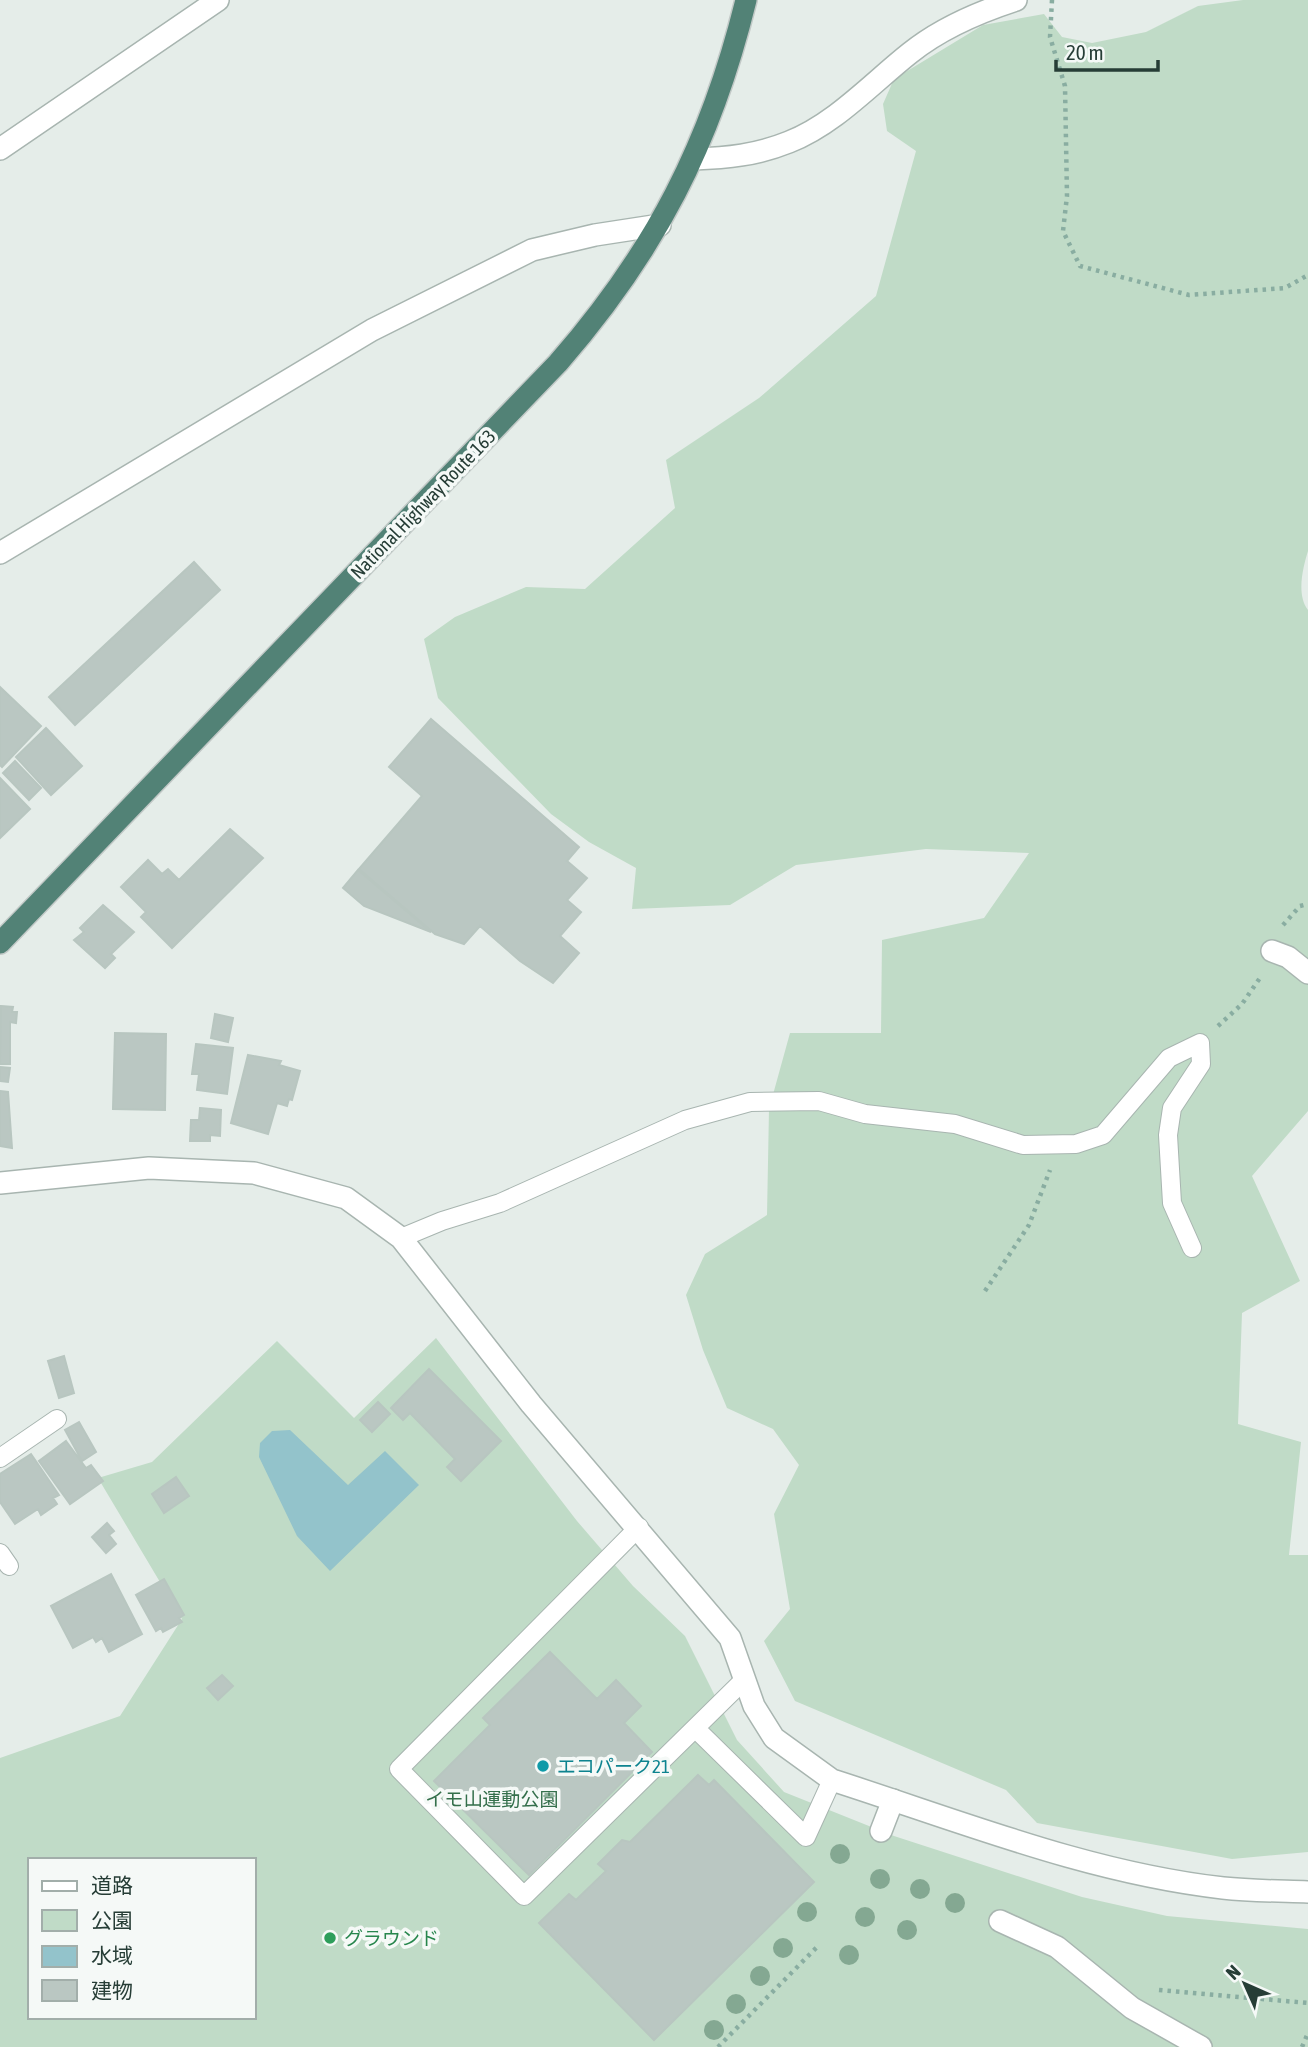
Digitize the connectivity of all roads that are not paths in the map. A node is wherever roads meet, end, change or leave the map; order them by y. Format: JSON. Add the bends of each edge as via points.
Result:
{"nodes":[{"id":1,"x":219,"y":0,"type":"edge"},
{"id":2,"x":746,"y":0,"type":"edge"},
{"id":3,"x":1016,"y":0,"type":"edge"},
{"id":4,"x":0,"y":149,"type":"edge"},
{"id":5,"x":694,"y":159,"type":"junction"},
{"id":6,"x":660,"y":225,"type":"junction"},
{"id":7,"x":0,"y":553,"type":"edge"},
{"id":8,"x":0,"y":943,"type":"edge"},
{"id":9,"x":1272,"y":951,"type":"dead end"},
{"id":10,"x":1308,"y":973,"type":"edge"},
{"id":11,"x":0,"y":1183,"type":"edge"},
{"id":12,"x":401,"y":1238,"type":"junction"},
{"id":13,"x":1192,"y":1248,"type":"dead end"},
{"id":14,"x":57,"y":1419,"type":"dead end"},
{"id":15,"x":0,"y":1458,"type":"edge"},
{"id":16,"x":639,"y":1527,"type":"junction"},
{"id":17,"x":745,"y":1679,"type":"junction"},
{"id":18,"x":695,"y":1728,"type":"junction"},
{"id":19,"x":832,"y":1780,"type":"junction"},
{"id":20,"x":893,"y":1800,"type":"junction"},
{"id":21,"x":881,"y":1831,"type":"dead end"},
{"id":22,"x":1308,"y":1892,"type":"edge"},
{"id":23,"x":1000,"y":1921,"type":"dead end"},
{"id":24,"x":1201,"y":2047,"type":"edge"}],
"edges":[{"from":1,"to":4,"type":"street"},
{"from":2,"to":5,"type":"highway","name":"National Highway Route 163","via":[[729,71]]},
{"from":3,"to":5,"type":"street","via":[[974,14],[913,50],[837,113],[791,142],[742,157]]},
{"from":5,"to":6,"type":"highway","name":"National Highway Route 163"},
{"from":6,"to":7,"type":"street","via":[[532,250],[397,317]]},
{"from":6,"to":8,"type":"highway","name":"National Highway Route 163","via":[[602,314],[558,363]]},
{"from":9,"to":10,"type":"street"},
{"from":11,"to":12,"type":"street","via":[[149,1168],[254,1173],[346,1198]]},
{"from":12,"to":13,"type":"lane","via":[[500,1203],[685,1120],[750,1102],[819,1101],[865,1114],[955,1124],[1023,1145],[1076,1144],[1102,1135],[1169,1058],[1200,1043],[1201,1064],[1172,1108],[1168,1135],[1172,1203]]},
{"from":12,"to":16,"type":"street","via":[[531,1404]]},
{"from":14,"to":15,"type":"lane"},
{"from":16,"to":17,"type":"street","via":[[730,1639]]},
{"from":16,"to":18,"type":"lane","via":[[399,1769],[524,1896]]},
{"from":17,"to":18,"type":"lane"},
{"from":17,"to":19,"type":"street","via":[[754,1706],[774,1738]]},
{"from":18,"to":19,"type":"lane","via":[[806,1837]]},
{"from":19,"to":20,"type":"street"},
{"from":20,"to":21,"type":"street"},
{"from":20,"to":22,"type":"street","via":[[1136,1874],[1224,1888]]},
{"from":23,"to":24,"type":"street","via":[[1057,1947],[1132,2008]]}]}
